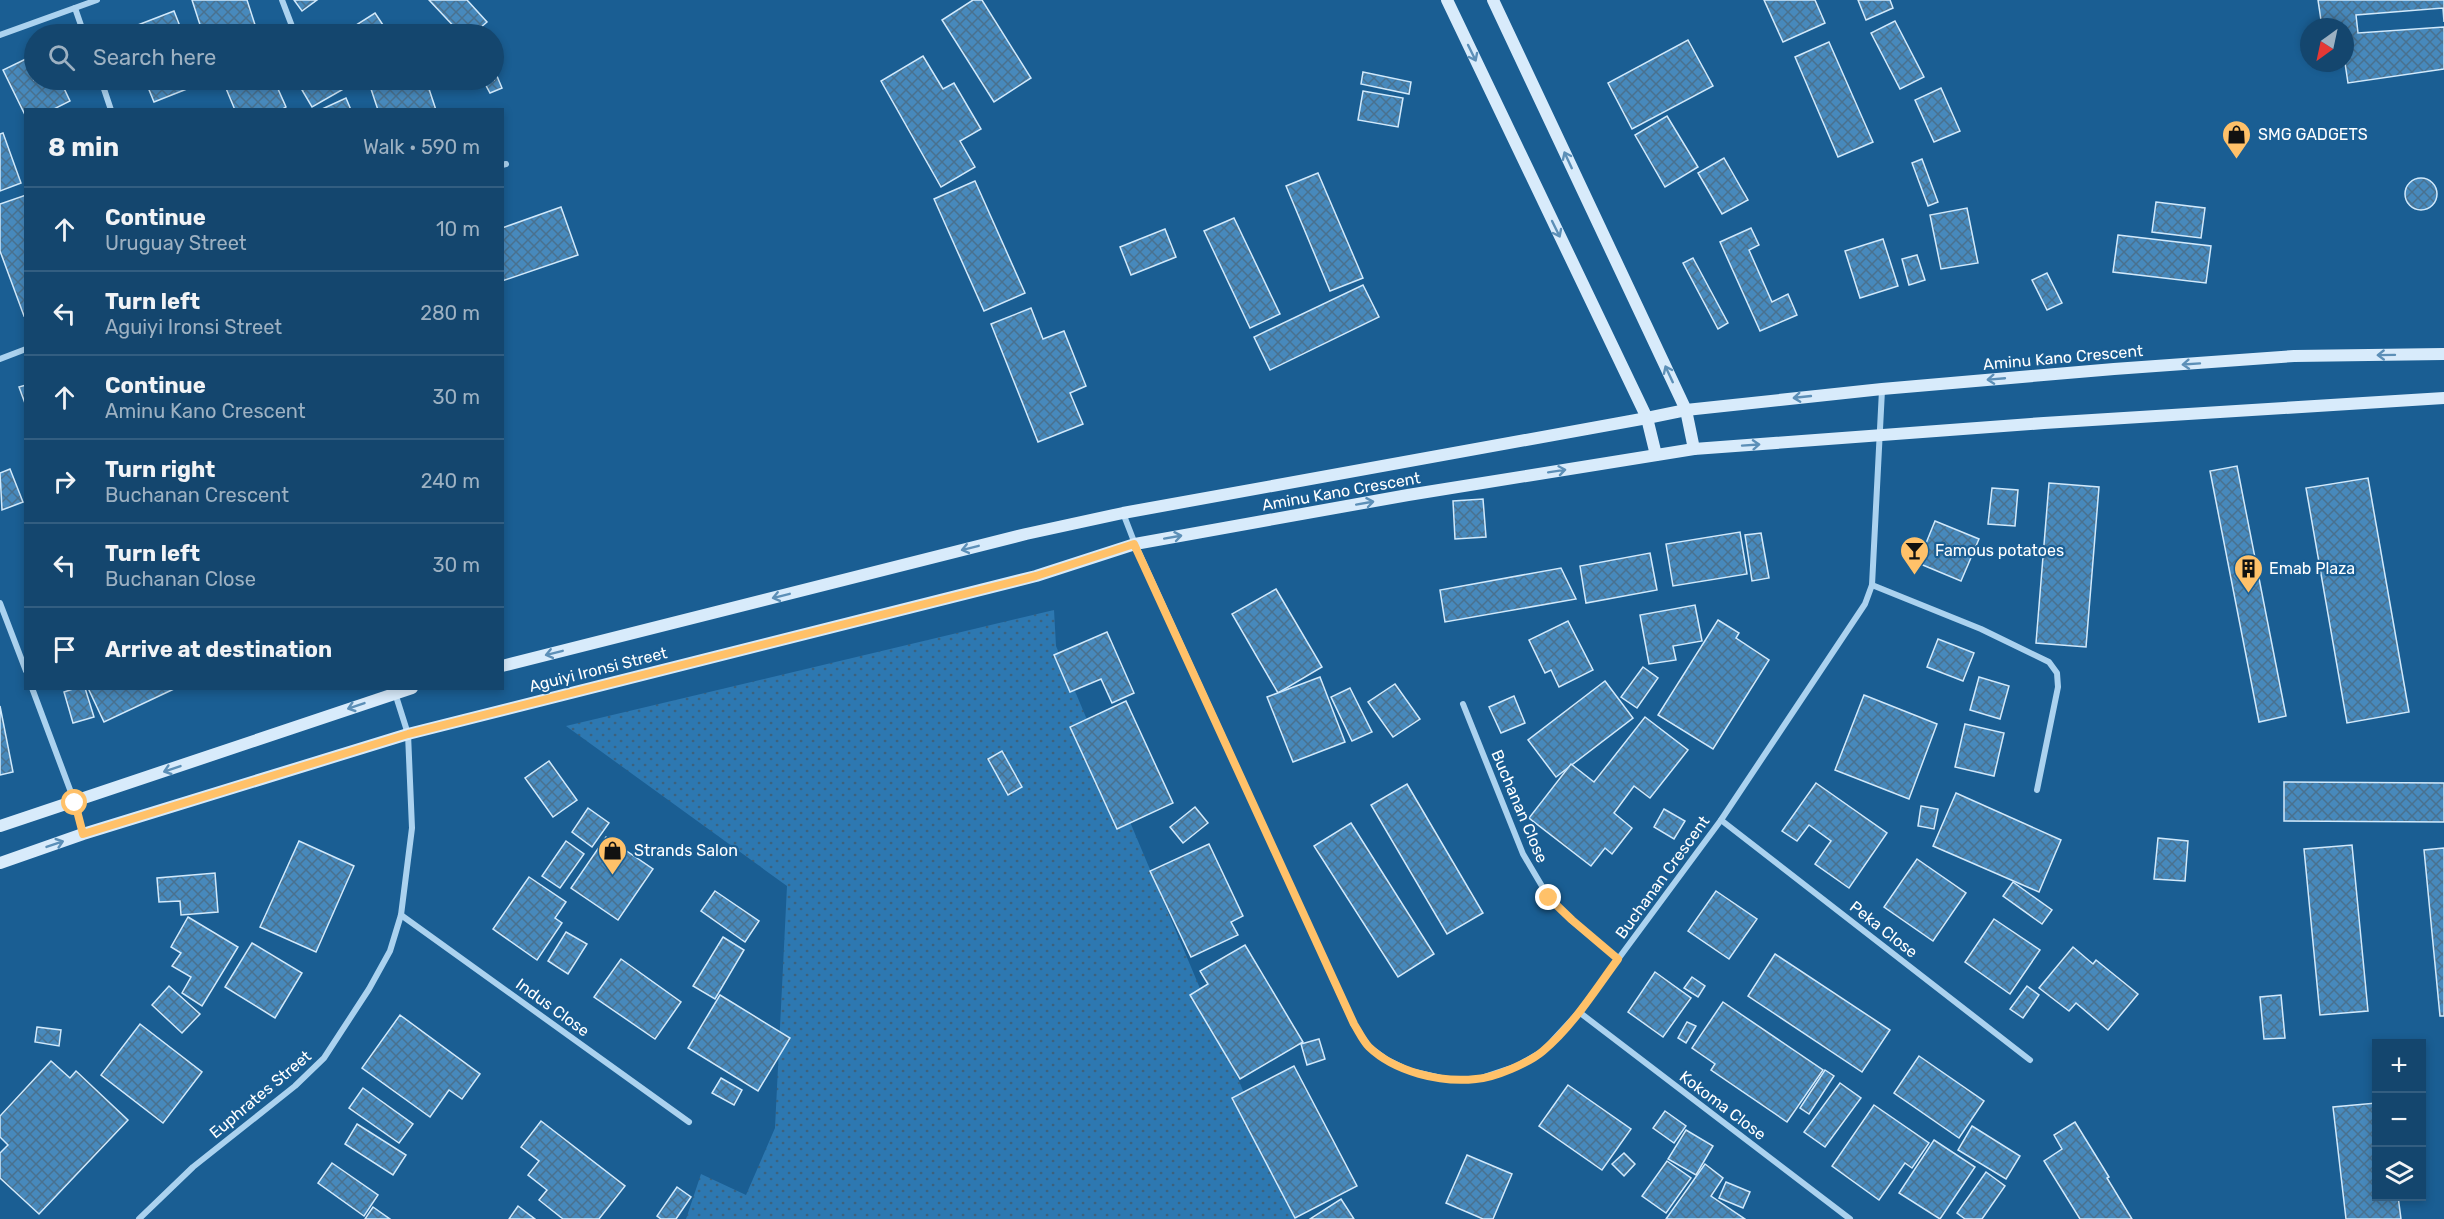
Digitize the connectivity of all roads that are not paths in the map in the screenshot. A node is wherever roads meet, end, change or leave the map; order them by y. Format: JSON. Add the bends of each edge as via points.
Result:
{"nodes":[{"id":1,"x":97,"y":0,"type":"edge"},
{"id":2,"x":282,"y":0,"type":"edge"},
{"id":3,"x":1447,"y":0,"type":"edge"},
{"id":4,"x":1493,"y":0,"type":"edge"},
{"id":5,"x":75,"y":8,"type":"junction"},
{"id":6,"x":31,"y":24,"type":"edge"},
{"id":7,"x":81,"y":24,"type":"edge"},
{"id":8,"x":290,"y":24,"type":"edge"},
{"id":9,"x":24,"y":26,"type":"edge"},
{"id":10,"x":0,"y":35,"type":"edge"},
{"id":11,"x":104,"y":90,"type":"edge"},
{"id":12,"x":110,"y":108,"type":"edge"},
{"id":13,"x":24,"y":350,"type":"edge"},
{"id":14,"x":2444,"y":354,"type":"edge"},
{"id":15,"x":0,"y":359,"type":"edge"},
{"id":16,"x":1882,"y":389,"type":"junction"},
{"id":17,"x":2444,"y":398,"type":"edge"},
{"id":18,"x":1686,"y":410,"type":"junction"},
{"id":19,"x":1647,"y":418,"type":"junction"},
{"id":20,"x":1881,"y":435,"type":"junction"},
{"id":21,"x":1694,"y":449,"type":"junction"},
{"id":22,"x":1656,"y":455,"type":"junction"},
{"id":23,"x":1123,"y":513,"type":"junction"},
{"id":24,"x":1026,"y":534,"type":"joint"},
{"id":25,"x":1134,"y":544,"type":"junction"},
{"id":26,"x":1036,"y":576,"type":"joint"},
{"id":27,"x":1872,"y":585,"type":"junction"},
{"id":28,"x":0,"y":603,"type":"edge"},
{"id":29,"x":24,"y":666,"type":"edge"},
{"id":30,"x":504,"y":666,"type":"edge"},
{"id":31,"x":33,"y":690,"type":"edge"},
{"id":32,"x":405,"y":690,"type":"edge"},
{"id":33,"x":394,"y":693,"type":"junction"},
{"id":34,"x":1463,"y":704,"type":"dead end"},
{"id":35,"x":408,"y":734,"type":"junction"},
{"id":36,"x":2037,"y":790,"type":"dead end"},
{"id":37,"x":75,"y":803,"type":"junction"},
{"id":38,"x":1721,"y":820,"type":"junction"},
{"id":39,"x":0,"y":826,"type":"edge"},
{"id":40,"x":83,"y":834,"type":"junction"},
{"id":41,"x":0,"y":863,"type":"edge"},
{"id":42,"x":401,"y":915,"type":"junction"},
{"id":43,"x":1618,"y":959,"type":"junction"},
{"id":44,"x":1579,"y":1012,"type":"junction"},
{"id":45,"x":2030,"y":1060,"type":"dead end"},
{"id":46,"x":689,"y":1122,"type":"dead end"},
{"id":47,"x":139,"y":1219,"type":"edge"},
{"id":48,"x":1850,"y":1219,"type":"edge"}],
"edges":[{"from":1,"to":5,"type":"street"},
{"from":2,"to":8,"type":"street"},
{"from":3,"to":19,"type":"main road","one_way":true},
{"from":18,"to":4,"type":"main road","one_way":true},
{"from":5,"to":6,"type":"street"},
{"from":5,"to":7,"type":"street"},
{"from":9,"to":10,"type":"street"},
{"from":11,"to":12,"type":"street"},
{"from":13,"to":15,"type":"street"},
{"from":14,"to":16,"type":"main road","name":"Aminu Kano Crescent","one_way":true,"via":[[2294,356]]},
{"from":16,"to":18,"type":"main road","name":"Aminu Kano Crescent","one_way":true},
{"from":16,"to":20,"type":"street","name":"Buchanan Crescent"},
{"from":17,"to":20,"type":"main road","name":"Aminu Kano Crescent"},
{"from":18,"to":19,"type":"main road","name":"Aminu Kano Crescent"},
{"from":18,"to":21,"type":"main road"},
{"from":19,"to":22,"type":"main road"},
{"from":19,"to":23,"type":"main road","name":"Aminu Kano Crescent"},
{"from":21,"to":20,"type":"main road","name":"Aminu Kano Crescent","one_way":true},
{"from":20,"to":27,"type":"street","name":"Buchanan Crescent"},
{"from":21,"to":22,"type":"main road","name":"Aminu Kano Crescent"},
{"from":25,"to":22,"type":"main road","name":"Aminu Kano Crescent","one_way":true},
{"from":23,"to":24,"type":"main road","name":"Aminu Kano Crescent"},
{"from":23,"to":25,"type":"street","name":"Buchanan Crescent"},
{"from":24,"to":30,"type":"main road","name":"Aguiyi Ironsi Street","one_way":true},
{"from":25,"to":26,"type":"main road","name":"Aminu Kano Crescent"},
{"from":25,"to":44,"type":"street","name":"Buchanan Crescent","via":[[1354,1024],[1369,1047],[1410,1071],[1446,1079],[1478,1079],[1517,1066],[1543,1051]]},
{"from":26,"to":35,"type":"main road","name":"Aguiyi Ironsi Street"},
{"from":27,"to":36,"type":"street","via":[[1981,628],[2049,662],[2056,672],[2058,687]]},
{"from":27,"to":38,"type":"street","name":"Buchanan Crescent","via":[[1865,604]]},
{"from":28,"to":29,"type":"street"},
{"from":31,"to":37,"type":"street"},
{"from":32,"to":33,"type":"main road"},
{"from":33,"to":35,"type":"street","name":"Euphrates Street"},
{"from":33,"to":37,"type":"main road","one_way":true},
{"from":34,"to":43,"type":"street","name":"Buchanan Close","via":[[1522,854],[1549,898]]},
{"from":35,"to":40,"type":"main road","name":"Aguiyi Ironsi Street"},
{"from":35,"to":42,"type":"street","name":"Euphrates Street","via":[[412,828]]},
{"from":37,"to":39,"type":"main road"},
{"from":37,"to":40,"type":"street"},
{"from":38,"to":43,"type":"street","name":"Buchanan Crescent"},
{"from":38,"to":45,"type":"street","name":"Peka Close"},
{"from":41,"to":40,"type":"main road","name":"Aguiyi Ironsi Street","one_way":true},
{"from":42,"to":46,"type":"street","name":"Indus Close"},
{"from":42,"to":47,"type":"street","name":"Euphrates Street","via":[[390,951],[324,1058],[193,1167]]},
{"from":43,"to":44,"type":"street","name":"Buchanan Crescent"},
{"from":44,"to":48,"type":"street","name":"Kokoma Close"}]}
